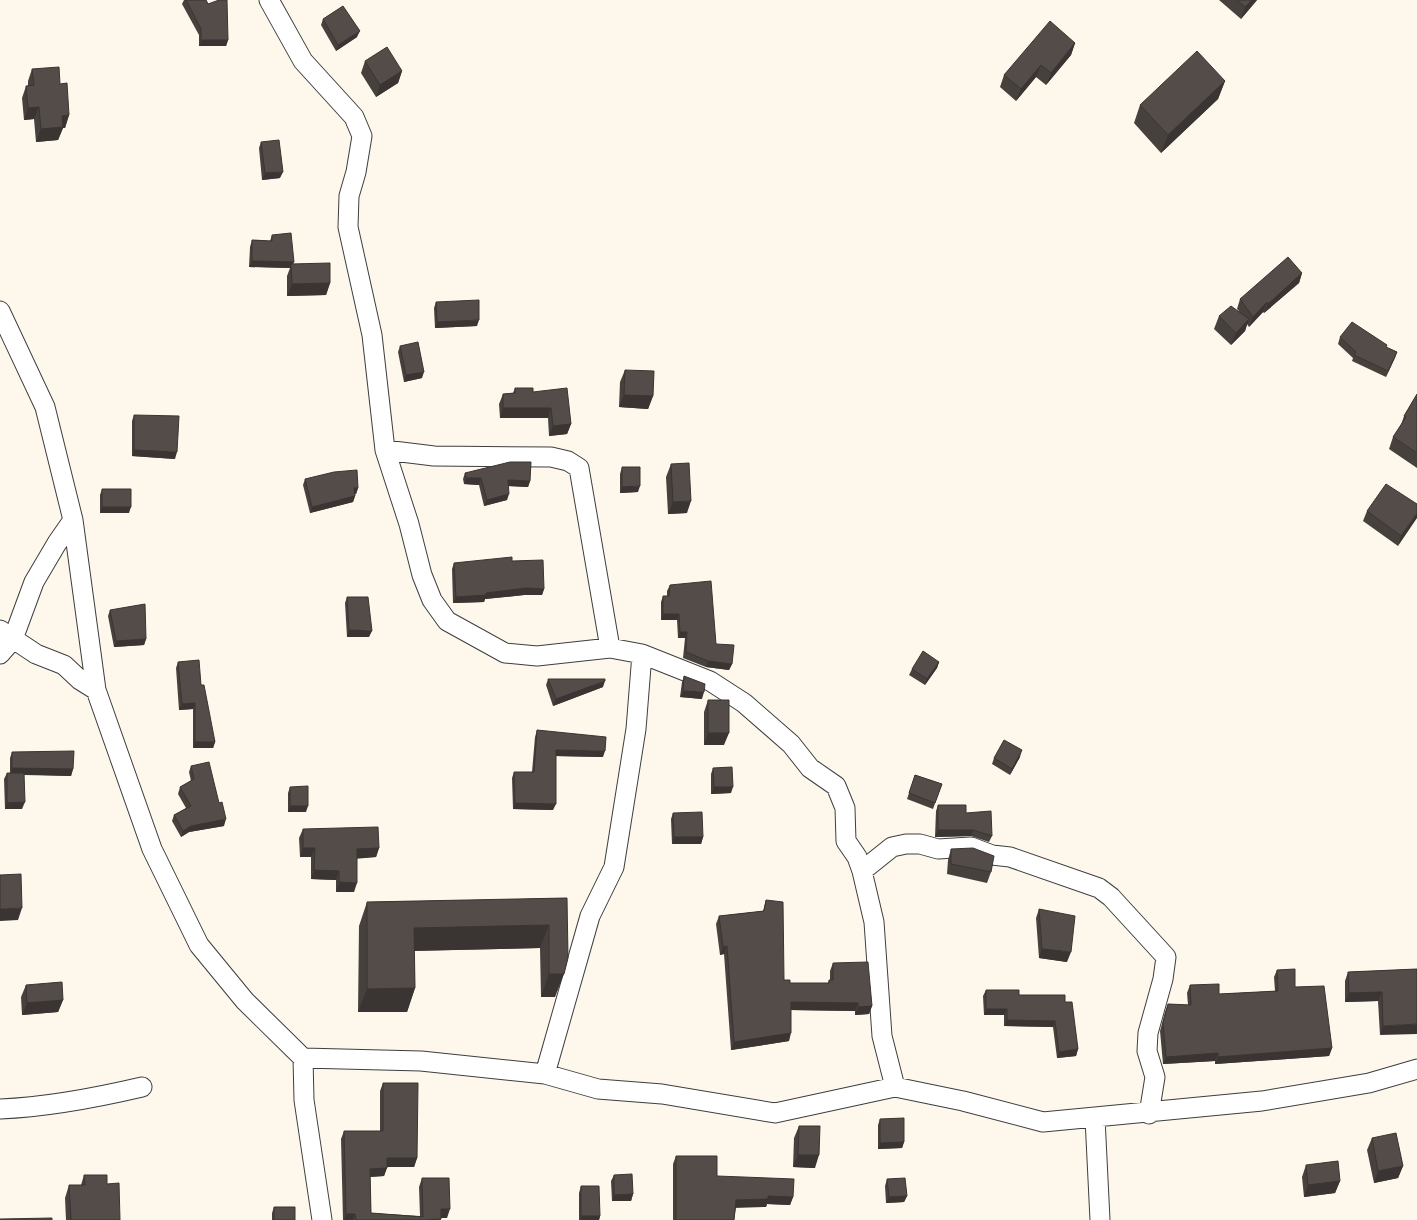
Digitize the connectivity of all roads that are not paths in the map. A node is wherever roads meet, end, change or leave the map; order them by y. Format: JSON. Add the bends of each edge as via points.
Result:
{"nodes":[{"id":1,"x":269,"y":0,"type":"edge"},
{"id":2,"x":0,"y":312,"type":"edge"},
{"id":3,"x":385,"y":450,"type":"junction"},
{"id":4,"x":73,"y":520,"type":"junction"},
{"id":5,"x":7,"y":634,"type":"edge"},
{"id":6,"x":610,"y":648,"type":"junction"},
{"id":7,"x":0,"y":654,"type":"edge"},
{"id":8,"x":642,"y":654,"type":"junction"},
{"id":9,"x":96,"y":690,"type":"junction"},
{"id":10,"x":862,"y":871,"type":"junction"},
{"id":11,"x":303,"y":1058,"type":"junction"},
{"id":12,"x":1417,"y":1069,"type":"edge"},
{"id":13,"x":545,"y":1074,"type":"junction"},
{"id":14,"x":142,"y":1087,"type":"dead end"},
{"id":15,"x":895,"y":1087,"type":"junction"},
{"id":16,"x":0,"y":1109,"type":"edge"},
{"id":17,"x":1149,"y":1114,"type":"junction"},
{"id":18,"x":1095,"y":1118,"type":"junction"},
{"id":19,"x":322,"y":1220,"type":"edge"},
{"id":20,"x":1100,"y":1220,"type":"edge"}],
"edges":[{"from":1,"to":3,"type":"street","via":[[303,61],[354,117],[362,136],[349,196],[348,227],[372,335]]},
{"from":2,"to":4,"type":"street","via":[[44,407]]},
{"from":3,"to":6,"type":"street","via":[[422,575],[432,600],[447,621],[505,653],[537,656]]},
{"from":3,"to":6,"type":"street","via":[[434,456],[551,457],[579,468]]},
{"from":4,"to":5,"type":"street","via":[[34,582]]},
{"from":4,"to":9,"type":"street"},
{"from":5,"to":7,"type":"street"},
{"from":5,"to":9,"type":"street","via":[[36,654],[64,666]]},
{"from":6,"to":8,"type":"street"},
{"from":8,"to":10,"type":"street","via":[[710,681],[744,703],[791,744],[810,768],[836,786],[844,808],[846,841]]},
{"from":8,"to":13,"type":"street","via":[[638,719],[614,867],[590,916]]},
{"from":9,"to":11,"type":"street","via":[[152,849],[200,945],[246,1001]]},
{"from":10,"to":15,"type":"street","via":[[874,922],[882,1036]]},
{"from":10,"to":17,"type":"street","via":[[892,847],[906,844],[938,849],[971,848],[1099,888],[1112,897],[1166,957],[1148,1033],[1147,1051],[1155,1077]]},
{"from":11,"to":13,"type":"street","via":[[421,1061]]},
{"from":11,"to":19,"type":"street","via":[[304,1100]]},
{"from":12,"to":17,"type":"street","via":[[1369,1083],[1262,1101]]},
{"from":13,"to":15,"type":"street","via":[[598,1089],[662,1094],[775,1112]]},
{"from":14,"to":16,"type":"street","via":[[79,1102]]},
{"from":15,"to":18,"type":"street","via":[[1043,1122]]},
{"from":17,"to":18,"type":"street"},
{"from":18,"to":20,"type":"street"}]}
